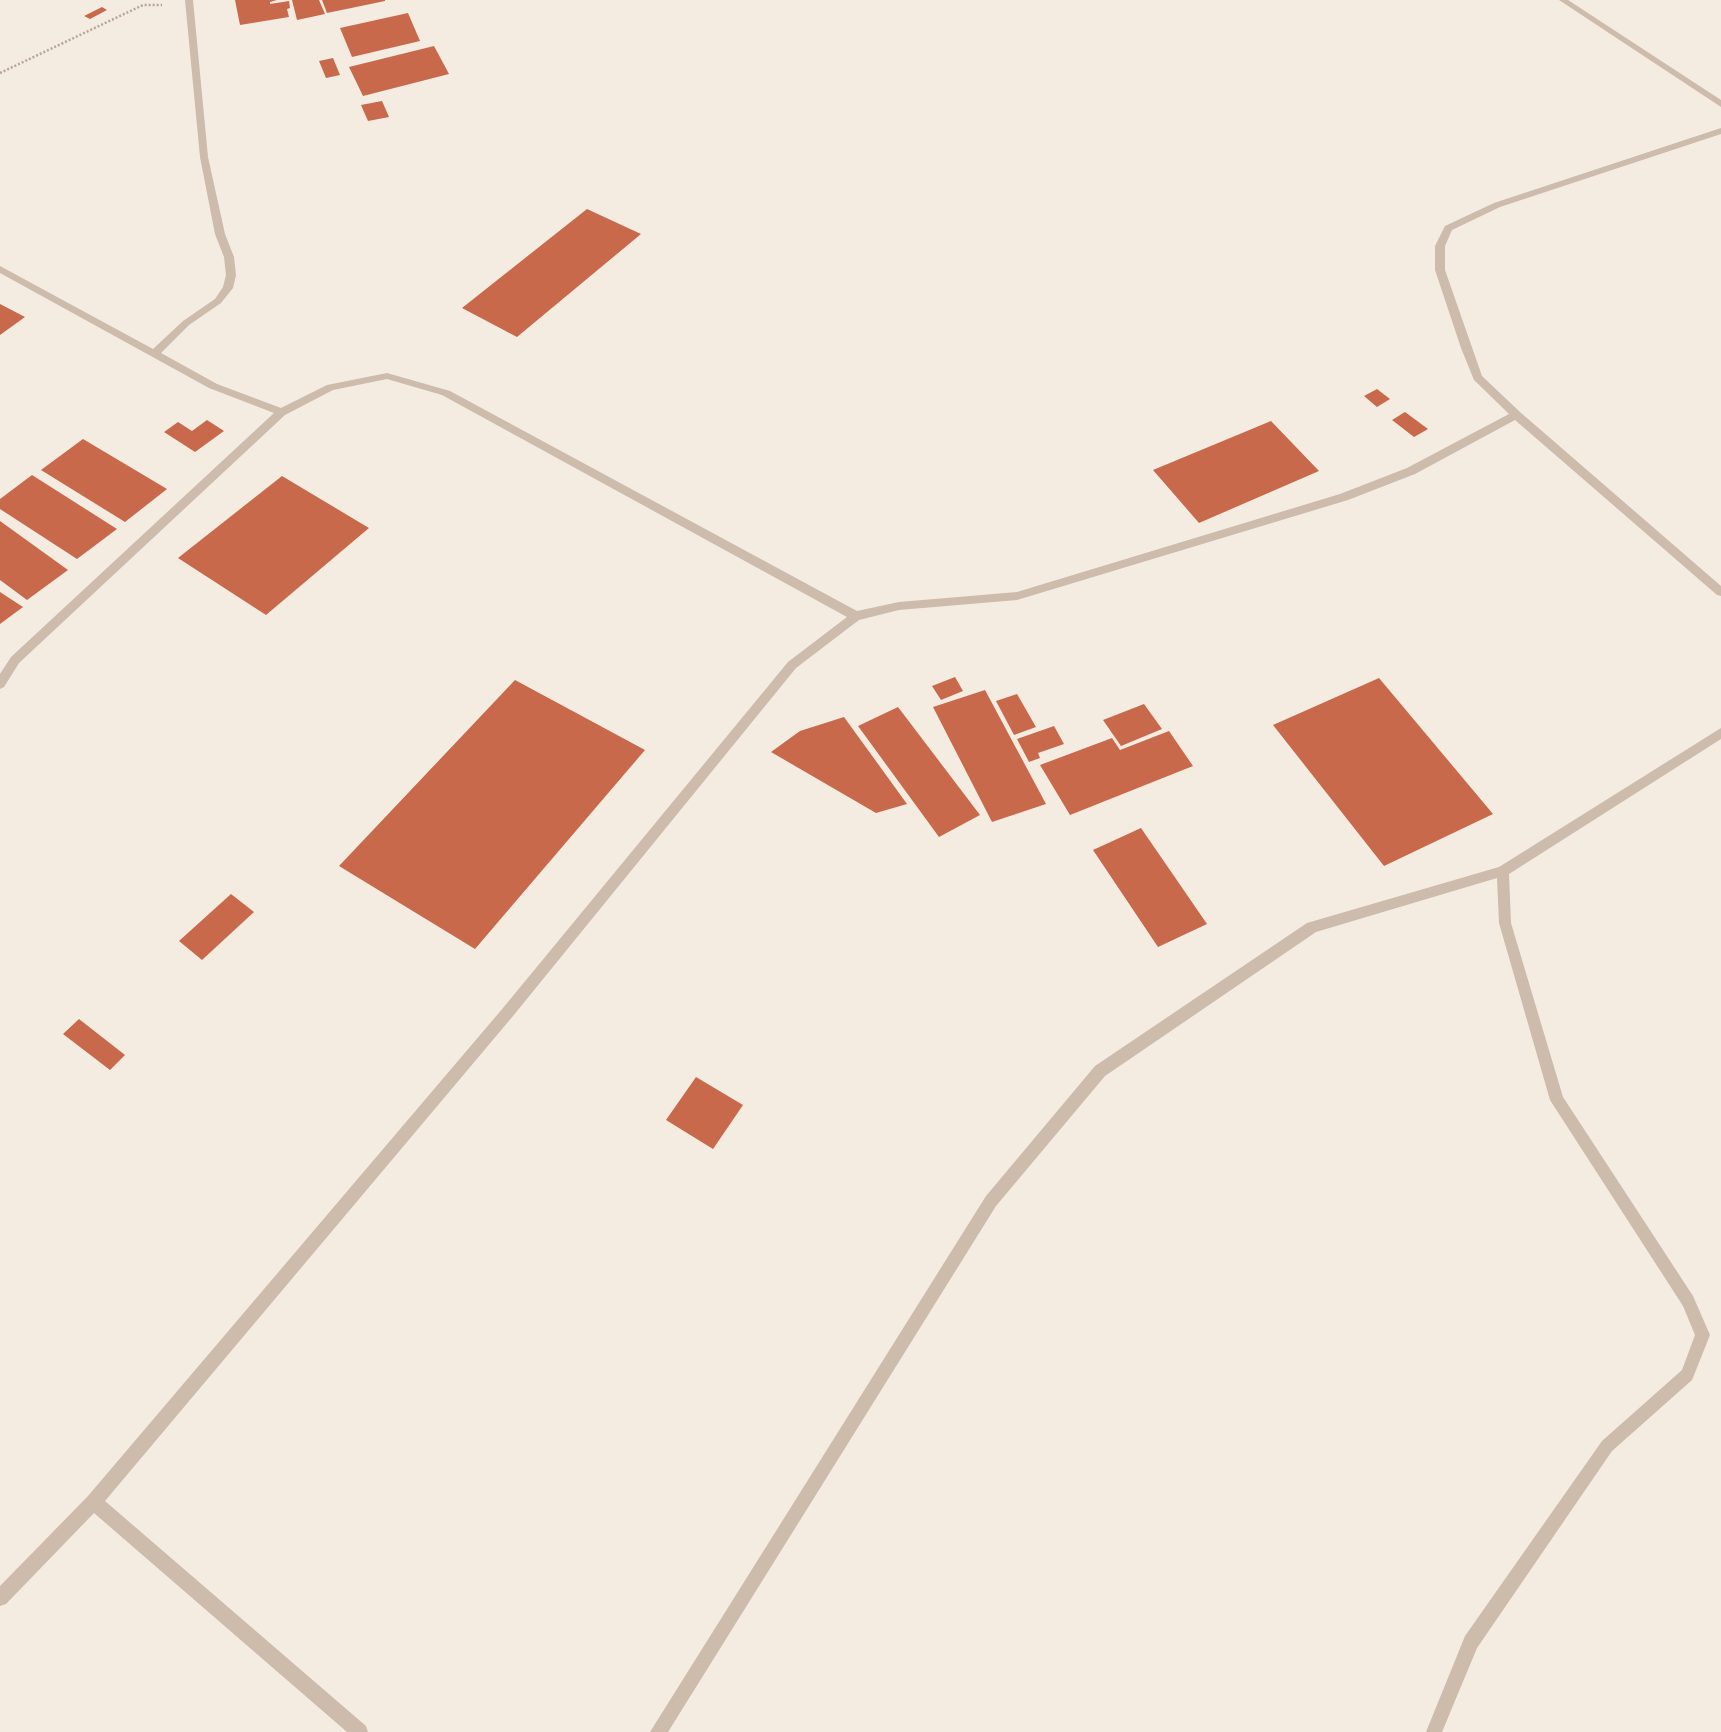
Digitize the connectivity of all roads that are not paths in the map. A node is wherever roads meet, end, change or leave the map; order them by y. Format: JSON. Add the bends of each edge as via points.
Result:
{"nodes":[{"id":1,"x":1563,"y":0,"type":"edge"},
{"id":2,"x":189,"y":2,"type":"edge"},
{"id":3,"x":1721,"y":104,"type":"edge"},
{"id":4,"x":1721,"y":131,"type":"edge"},
{"id":5,"x":0,"y":269,"type":"edge"},
{"id":6,"x":154,"y":354,"type":"junction"},
{"id":7,"x":281,"y":412,"type":"junction"},
{"id":8,"x":1516,"y":415,"type":"junction"},
{"id":9,"x":1721,"y":592,"type":"edge"},
{"id":10,"x":856,"y":616,"type":"junction"},
{"id":11,"x":0,"y":684,"type":"edge"},
{"id":12,"x":1721,"y":733,"type":"edge"},
{"id":13,"x":1503,"y":871,"type":"junction"},
{"id":14,"x":94,"y":1502,"type":"junction"},
{"id":15,"x":0,"y":1598,"type":"edge"},
{"id":16,"x":360,"y":1732,"type":"edge"},
{"id":17,"x":658,"y":1732,"type":"edge"},
{"id":18,"x":1434,"y":1732,"type":"edge"}],
"edges":[{"from":1,"to":3,"type":"street"},
{"from":2,"to":6,"type":"street","via":[[204,157],[231,275],[228,288],[218,301],[186,323]]},
{"from":4,"to":8,"type":"street","via":[[1497,204],[1448,228],[1440,246],[1440,270],[1466,348],[1478,378]]},
{"from":5,"to":6,"type":"street"},
{"from":6,"to":7,"type":"street","via":[[214,386]]},
{"from":7,"to":10,"type":"street","via":[[331,387],[387,376],[446,393]]},
{"from":7,"to":11,"type":"street","via":[[15,660]]},
{"from":8,"to":9,"type":"street"},
{"from":8,"to":10,"type":"street","via":[[1411,471],[1344,497],[1017,596],[900,606]]},
{"from":10,"to":14,"type":"street","via":[[792,665],[514,1004]]},
{"from":12,"to":13,"type":"street"},
{"from":13,"to":17,"type":"street","via":[[1312,927],[1100,1071],[991,1201]]},
{"from":13,"to":18,"type":"street","via":[[1505,923],[1558,1100],[1688,1301],[1703,1335],[1687,1376],[1607,1446],[1471,1642]]},
{"from":14,"to":15,"type":"street"},
{"from":14,"to":16,"type":"street"}]}
